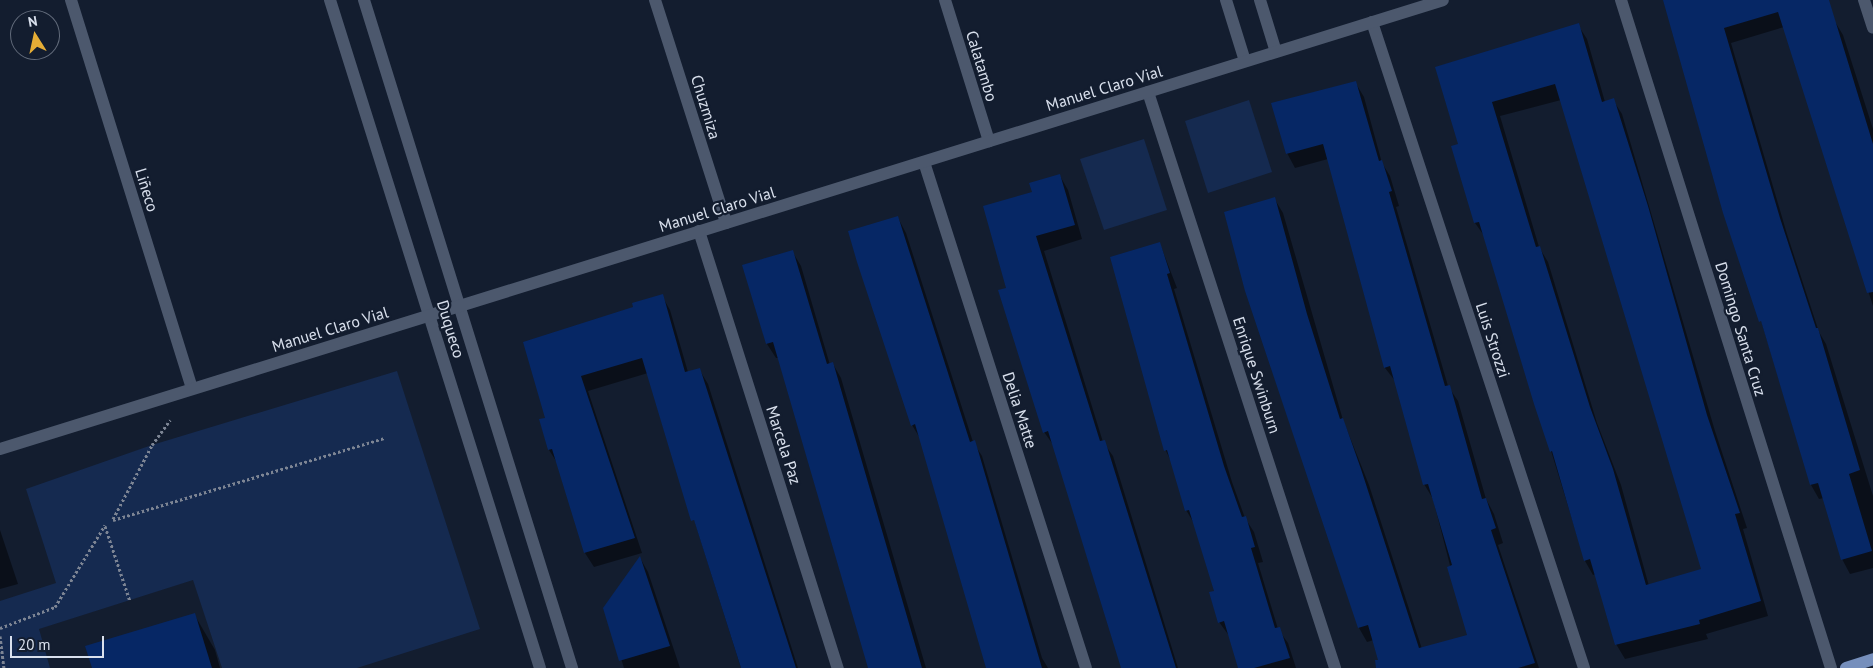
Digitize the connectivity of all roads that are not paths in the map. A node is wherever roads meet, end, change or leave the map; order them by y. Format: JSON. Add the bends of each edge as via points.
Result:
{"nodes":[{"id":1,"x":71,"y":0,"type":"edge"},
{"id":2,"x":330,"y":0,"type":"edge"},
{"id":3,"x":364,"y":0,"type":"edge"},
{"id":4,"x":655,"y":0,"type":"edge"},
{"id":5,"x":945,"y":0,"type":"edge"},
{"id":6,"x":1226,"y":0,"type":"edge"},
{"id":7,"x":1260,"y":0,"type":"edge"},
{"id":8,"x":1443,"y":0,"type":"edge"},
{"id":9,"x":1621,"y":0,"type":"edge"},
{"id":10,"x":1864,"y":0,"type":"edge"},
{"id":11,"x":1372,"y":22,"type":"junction"},
{"id":12,"x":1873,"y":28,"type":"edge"},
{"id":13,"x":1276,"y":52,"type":"junction"},
{"id":14,"x":1245,"y":61,"type":"junction"},
{"id":15,"x":1148,"y":92,"type":"junction"},
{"id":16,"x":989,"y":141,"type":"junction"},
{"id":17,"x":924,"y":162,"type":"junction"},
{"id":18,"x":726,"y":223,"type":"junction"},
{"id":19,"x":699,"y":232,"type":"junction"},
{"id":20,"x":459,"y":306,"type":"junction"},
{"id":21,"x":429,"y":315,"type":"junction"},
{"id":22,"x":192,"y":389,"type":"junction"},
{"id":23,"x":0,"y":449,"type":"edge"},
{"id":24,"x":1873,"y":659,"type":"edge"},
{"id":25,"x":540,"y":668,"type":"edge"},
{"id":26,"x":572,"y":668,"type":"edge"},
{"id":27,"x":838,"y":668,"type":"edge"},
{"id":28,"x":1086,"y":668,"type":"edge"},
{"id":29,"x":1335,"y":668,"type":"edge"},
{"id":30,"x":1584,"y":668,"type":"edge"},
{"id":31,"x":1831,"y":668,"type":"edge"},
{"id":32,"x":1846,"y":668,"type":"edge"}],
"edges":[{"from":1,"to":22,"type":"street","name":"Liñeco"},
{"from":2,"to":21,"type":"street","name":"Duqueco"},
{"from":3,"to":20,"type":"street","name":"Duqueco"},
{"from":4,"to":18,"type":"street","name":"Chuzmiza"},
{"from":5,"to":16,"type":"street","name":"Calatambo"},
{"from":6,"to":14,"type":"street"},
{"from":7,"to":13,"type":"street"},
{"from":8,"to":11,"type":"street","name":"Manuel Claro Vial"},
{"from":9,"to":31,"type":"street","name":"Domingo Santa Cruz"},
{"from":10,"to":12,"type":"street"},
{"from":11,"to":13,"type":"street","name":"Manuel Claro Vial"},
{"from":11,"to":30,"type":"street","name":"Luis Strozzi"},
{"from":13,"to":14,"type":"street","name":"Manuel Claro Vial"},
{"from":14,"to":15,"type":"street","name":"Manuel Claro Vial"},
{"from":15,"to":16,"type":"street","name":"Manuel Claro Vial"},
{"from":15,"to":29,"type":"street","name":"Enrique Swinburn"},
{"from":16,"to":17,"type":"street","name":"Manuel Claro Vial"},
{"from":17,"to":18,"type":"street","name":"Manuel Claro Vial"},
{"from":17,"to":28,"type":"street","name":"Delia Matte"},
{"from":18,"to":19,"type":"street","name":"Manuel Claro Vial"},
{"from":19,"to":20,"type":"street","name":"Manuel Claro Vial"},
{"from":19,"to":27,"type":"street","name":"Marcela Paz"},
{"from":20,"to":21,"type":"street","name":"Manuel Claro Vial"},
{"from":20,"to":26,"type":"street","name":"Duqueco"},
{"from":21,"to":22,"type":"street","name":"Manuel Claro Vial"},
{"from":21,"to":25,"type":"street","name":"Duqueco"},
{"from":22,"to":23,"type":"street","name":"Manuel Claro Vial"},
{"from":24,"to":32,"type":"main road"}]}
